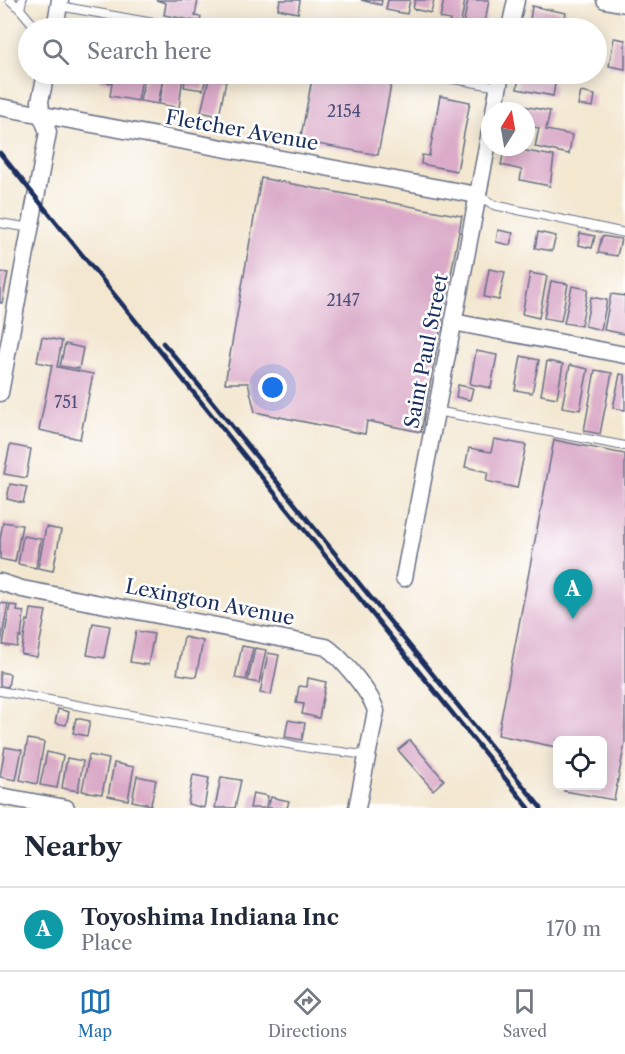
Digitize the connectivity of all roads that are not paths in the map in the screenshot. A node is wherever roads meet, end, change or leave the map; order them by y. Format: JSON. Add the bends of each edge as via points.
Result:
{"nodes":[{"id":1,"x":10,"y":0,"type":"edge"},
{"id":2,"x":516,"y":0,"type":"edge"},
{"id":3,"x":605,"y":0,"type":"edge"},
{"id":4,"x":60,"y":3,"type":"edge"},
{"id":5,"x":625,"y":4,"type":"edge"},
{"id":6,"x":21,"y":5,"type":"edge"},
{"id":7,"x":29,"y":18,"type":"edge"},
{"id":8,"x":57,"y":18,"type":"edge"},
{"id":9,"x":133,"y":18,"type":"edge"},
{"id":10,"x":512,"y":18,"type":"edge"},
{"id":11,"x":44,"y":84,"type":"edge"},
{"id":12,"x":499,"y":84,"type":"edge"},
{"id":13,"x":496,"y":102,"type":"edge"},
{"id":14,"x":0,"y":107,"type":"edge"},
{"id":15,"x":42,"y":115,"type":"junction"},
{"id":16,"x":485,"y":156,"type":"edge"},
{"id":17,"x":477,"y":195,"type":"junction"},
{"id":18,"x":0,"y":223,"type":"edge"},
{"id":19,"x":31,"y":228,"type":"junction"},
{"id":20,"x":625,"y":233,"type":"edge"},
{"id":21,"x":453,"y":322,"type":"junction"},
{"id":22,"x":6,"y":331,"type":"edge"},
{"id":23,"x":625,"y":355,"type":"edge"},
{"id":24,"x":0,"y":393,"type":"edge"},
{"id":25,"x":436,"y":411,"type":"junction"},
{"id":26,"x":625,"y":446,"type":"edge"},
{"id":27,"x":404,"y":578,"type":"dead end"},
{"id":28,"x":0,"y":582,"type":"edge"},
{"id":29,"x":0,"y":691,"type":"edge"},
{"id":30,"x":367,"y":756,"type":"junction"},
{"id":31,"x":0,"y":796,"type":"edge"},
{"id":32,"x":66,"y":808,"type":"edge"},
{"id":33,"x":357,"y":808,"type":"edge"}],
"edges":[{"from":1,"to":6,"type":"lane"},
{"from":2,"to":10,"type":"street"},
{"from":3,"to":5,"type":"street"},
{"from":4,"to":8,"type":"street"},
{"from":4,"to":9,"type":"lane"},
{"from":6,"to":7,"type":"lane"},
{"from":11,"to":15,"type":"street"},
{"from":12,"to":13,"type":"street"},
{"from":14,"to":15,"type":"street","name":"Fletcher Avenue"},
{"from":15,"to":17,"type":"street","name":"Fletcher Avenue"},
{"from":15,"to":19,"type":"street","via":[[48,132]]},
{"from":16,"to":17,"type":"street","name":"Saint Paul Street"},
{"from":17,"to":20,"type":"lane","via":[[494,205]]},
{"from":17,"to":21,"type":"street","name":"Saint Paul Street"},
{"from":18,"to":19,"type":"lane"},
{"from":19,"to":22,"type":"street"},
{"from":21,"to":23,"type":"street"},
{"from":21,"to":25,"type":"street","name":"Saint Paul Street"},
{"from":22,"to":24,"type":"street"},
{"from":25,"to":26,"type":"lane"},
{"from":25,"to":27,"type":"street","name":"Saint Paul Street"},
{"from":28,"to":30,"type":"street","name":"Lexington Avenue","via":[[320,644],[332,651],[374,706]]},
{"from":29,"to":30,"type":"lane","via":[[310,750]]},
{"from":30,"to":33,"type":"street"},
{"from":31,"to":32,"type":"street"}]}
